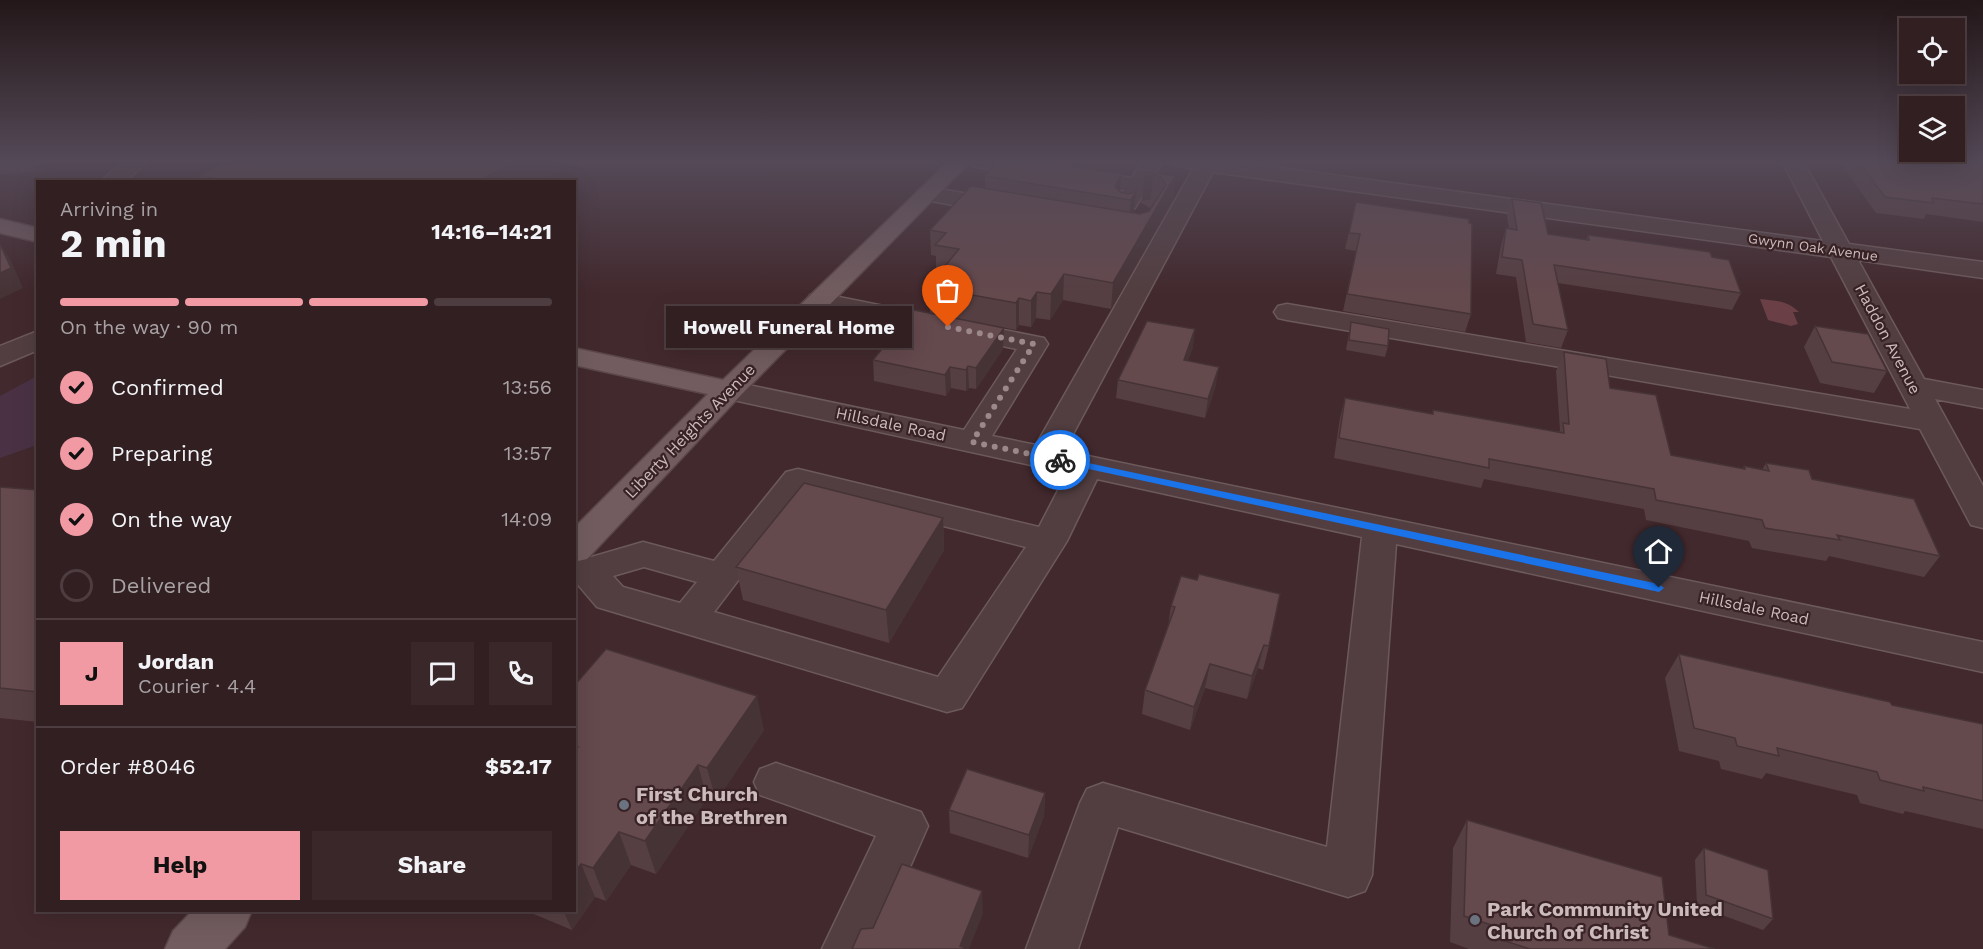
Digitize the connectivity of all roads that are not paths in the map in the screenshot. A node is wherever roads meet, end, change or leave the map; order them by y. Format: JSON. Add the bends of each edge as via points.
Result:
{"nodes":[{"id":1,"x":917,"y":205,"type":"edge"},
{"id":2,"x":1125,"y":205,"type":"tunnel mouth"},
{"id":3,"x":1184,"y":205,"type":"tunnel mouth"},
{"id":4,"x":1524,"y":205,"type":"edge"},
{"id":5,"x":1562,"y":205,"type":"edge"},
{"id":6,"x":1816,"y":205,"type":"edge"},
{"id":7,"x":1113,"y":225,"type":"edge"},
{"id":8,"x":0,"y":226,"type":"edge"},
{"id":9,"x":36,"y":235,"type":"edge"},
{"id":10,"x":1837,"y":245,"type":"junction"},
{"id":11,"x":1983,"y":259,"type":"edge"},
{"id":12,"x":1983,"y":270,"type":"edge"},
{"id":13,"x":819,"y":301,"type":"junction"},
{"id":14,"x":1287,"y":311,"type":"dead end"},
{"id":15,"x":36,"y":340,"type":"edge"},
{"id":16,"x":576,"y":356,"type":"edge"},
{"id":17,"x":0,"y":357,"type":"edge"},
{"id":18,"x":1913,"y":386,"type":"junction"},
{"id":19,"x":729,"y":390,"type":"junction"},
{"id":20,"x":1983,"y":399,"type":"edge"},
{"id":21,"x":1932,"y":422,"type":"junction"},
{"id":22,"x":972,"y":442,"type":"junction"},
{"id":23,"x":1045,"y":457,"type":"junction"},
{"id":24,"x":1968,"y":463,"type":"edge"},
{"id":25,"x":1087,"y":466,"type":"junction"},
{"id":26,"x":1983,"y":517,"type":"edge"},
{"id":27,"x":1380,"y":529,"type":"junction"},
{"id":28,"x":1048,"y":541,"type":"junction"},
{"id":29,"x":579,"y":562,"type":"edge"},
{"id":30,"x":722,"y":576,"type":"junction"},
{"id":31,"x":688,"y":619,"type":"junction"},
{"id":32,"x":1983,"y":657,"type":"edge"},
{"id":33,"x":776,"y":782,"type":"dead end"},
{"id":34,"x":225,"y":912,"type":"edge"},
{"id":35,"x":191,"y":949,"type":"edge"},
{"id":36,"x":848,"y":949,"type":"edge"},
{"id":37,"x":1052,"y":949,"type":"edge"}],
"edges":[{"from":1,"to":13,"type":"main road","name":"Liberty Heights Avenue"},
{"from":2,"to":7,"type":"street"},
{"from":3,"to":23,"type":"street"},
{"from":4,"to":10,"type":"street","name":"Gwynn Oak Avenue"},
{"from":5,"to":10,"type":"street","name":"Gwynn Oak Avenue"},
{"from":6,"to":10,"type":"street","name":"Haddon Avenue"},
{"from":8,"to":9,"type":"main road"},
{"from":10,"to":11,"type":"street","name":"Gwynn Oak Avenue"},
{"from":10,"to":12,"type":"street","name":"Gwynn Oak Avenue"},
{"from":10,"to":18,"type":"street","name":"Haddon Avenue"},
{"from":13,"to":19,"type":"main road","name":"Liberty Heights Avenue"},
{"from":13,"to":22,"type":"street","via":[[1034,344]]},
{"from":14,"to":21,"type":"street"},
{"from":15,"to":17,"type":"street"},
{"from":16,"to":19,"type":"main road","name":"Hillsdale Road"},
{"from":18,"to":20,"type":"street"},
{"from":18,"to":21,"type":"street","name":"Haddon Avenue"},
{"from":19,"to":22,"type":"street","name":"Hillsdale Road"},
{"from":19,"to":29,"type":"main road","name":"Liberty Heights Avenue"},
{"from":21,"to":24,"type":"street","name":"Haddon Avenue"},
{"from":22,"to":23,"type":"street","name":"Hillsdale Road"},
{"from":23,"to":25,"type":"street","name":"Hillsdale Road"},
{"from":24,"to":26,"type":"street","name":"Haddon Avenue"},
{"from":25,"to":27,"type":"street","name":"Hillsdale Road"},
{"from":25,"to":28,"type":"street"},
{"from":27,"to":32,"type":"street","name":"Hillsdale Road"},
{"from":27,"to":37,"type":"street","via":[[1348,875],[1103,803]]},
{"from":28,"to":30,"type":"street","via":[[798,479]]},
{"from":28,"to":31,"type":"street","via":[[947,696]]},
{"from":29,"to":30,"type":"street","via":[[643,554]]},
{"from":29,"to":31,"type":"street","via":[[610,597]]},
{"from":30,"to":31,"type":"street"},
{"from":33,"to":36,"type":"street","via":[[904,826]]},
{"from":34,"to":35,"type":"main road"}]}
